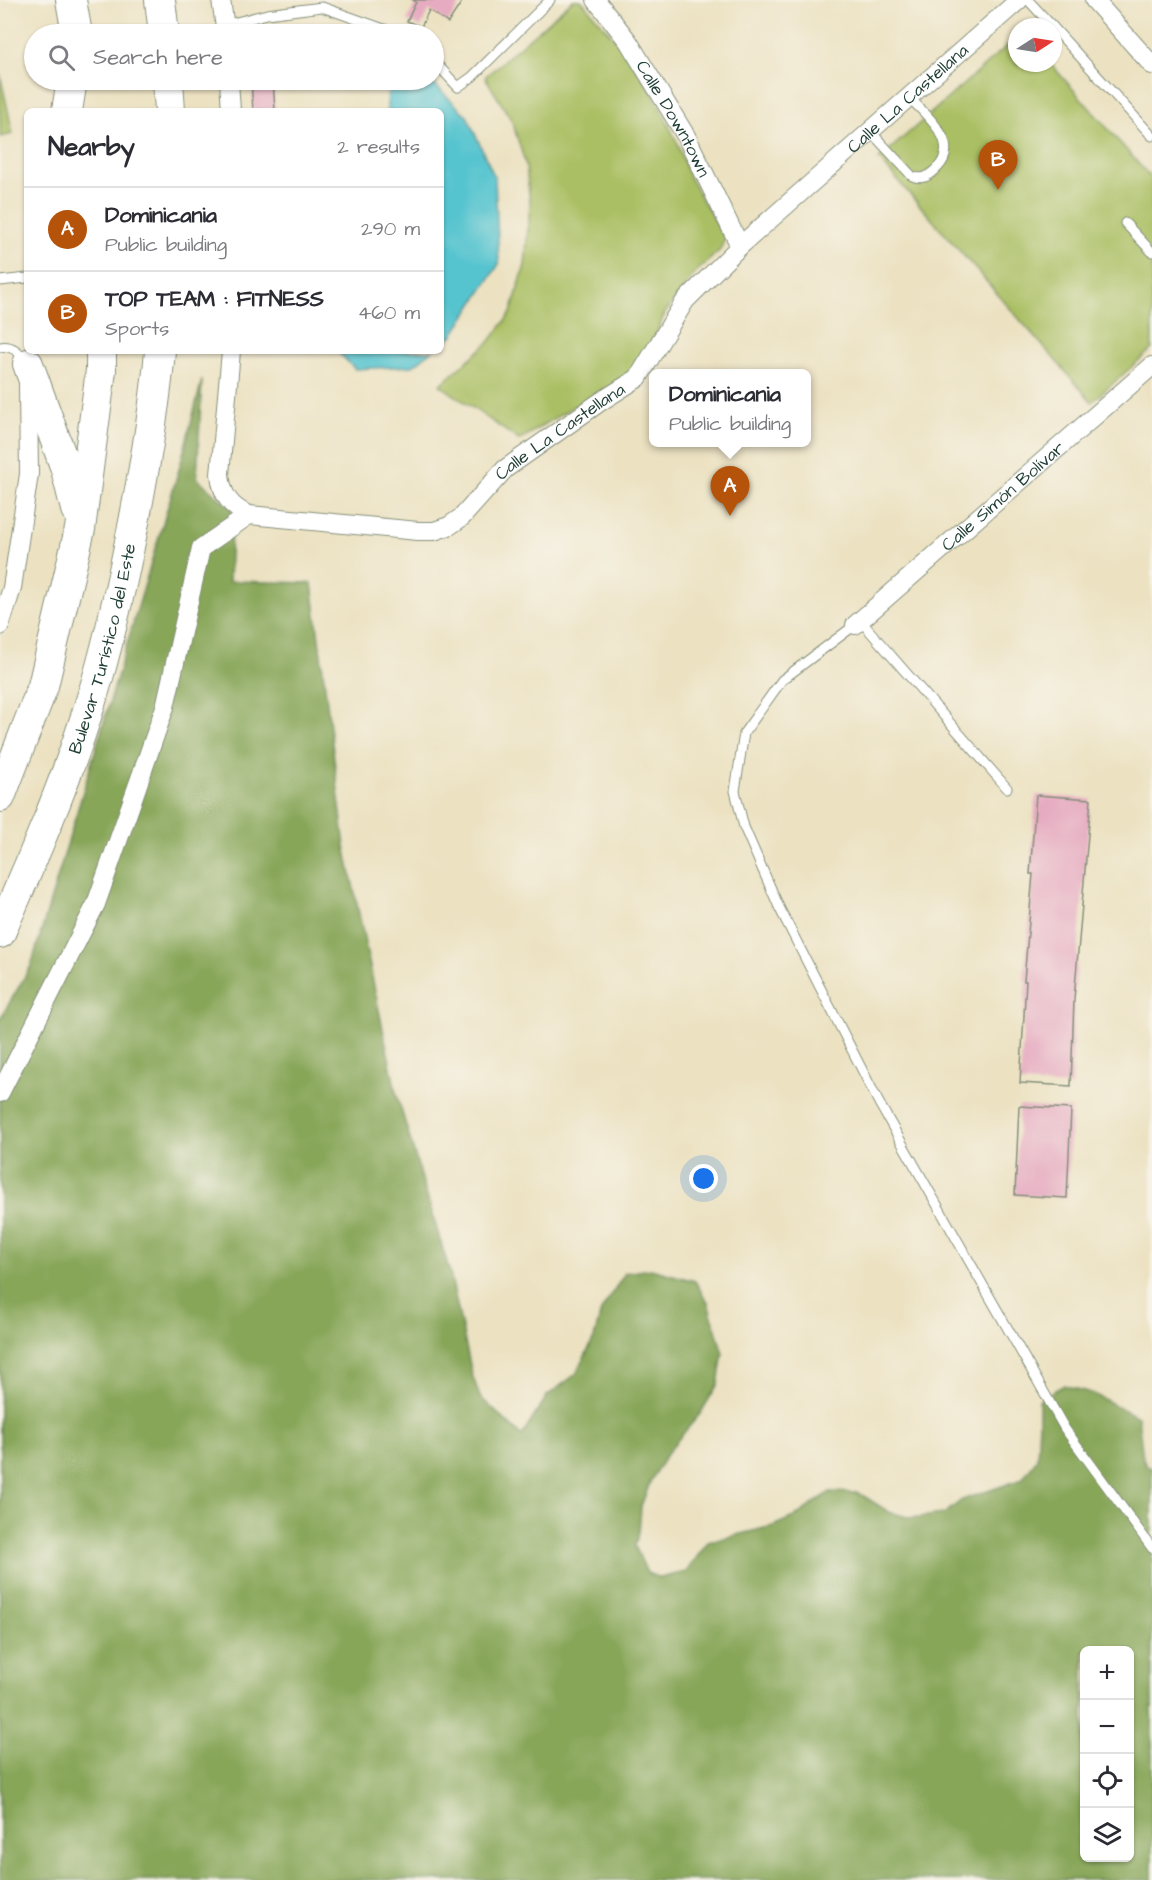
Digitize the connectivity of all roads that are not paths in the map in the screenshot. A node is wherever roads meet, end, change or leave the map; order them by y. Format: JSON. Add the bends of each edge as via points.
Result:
{"nodes":[{"id":1,"x":71,"y":0,"type":"edge"},
{"id":2,"x":160,"y":0,"type":"edge"},
{"id":3,"x":221,"y":0,"type":"edge"},
{"id":4,"x":550,"y":0,"type":"edge"},
{"id":5,"x":596,"y":0,"type":"edge"},
{"id":6,"x":1019,"y":0,"type":"edge"},
{"id":7,"x":1028,"y":0,"type":"edge"},
{"id":8,"x":1094,"y":0,"type":"edge"},
{"id":9,"x":1045,"y":18,"type":"edge"},
{"id":10,"x":75,"y":24,"type":"edge"},
{"id":11,"x":163,"y":24,"type":"edge"},
{"id":12,"x":224,"y":24,"type":"edge"},
{"id":13,"x":241,"y":24,"type":"edge"},
{"id":14,"x":370,"y":24,"type":"edge"},
{"id":15,"x":1062,"y":37,"type":"edge"},
{"id":16,"x":1152,"y":65,"type":"edge"},
{"id":17,"x":444,"y":72,"type":"edge"},
{"id":18,"x":70,"y":90,"type":"edge"},
{"id":19,"x":83,"y":90,"type":"edge"},
{"id":20,"x":169,"y":90,"type":"edge"},
{"id":21,"x":230,"y":90,"type":"edge"},
{"id":22,"x":909,"y":97,"type":"junction"},
{"id":23,"x":67,"y":108,"type":"edge"},
{"id":24,"x":86,"y":108,"type":"edge"},
{"id":25,"x":170,"y":108,"type":"edge"},
{"id":26,"x":231,"y":108,"type":"edge"},
{"id":27,"x":870,"y":131,"type":"junction"},
{"id":28,"x":1152,"y":136,"type":"edge"},
{"id":29,"x":1125,"y":223,"type":"dead end"},
{"id":30,"x":740,"y":246,"type":"junction"},
{"id":31,"x":1152,"y":252,"type":"edge"},
{"id":32,"x":24,"y":278,"type":"edge"},
{"id":33,"x":0,"y":281,"type":"edge"},
{"id":34,"x":0,"y":347,"type":"edge"},
{"id":35,"x":101,"y":354,"type":"edge"},
{"id":36,"x":160,"y":354,"type":"edge"},
{"id":37,"x":231,"y":354,"type":"edge"},
{"id":38,"x":29,"y":357,"type":"edge"},
{"id":39,"x":1152,"y":366,"type":"edge"},
{"id":40,"x":249,"y":515,"type":"junction"},
{"id":41,"x":80,"y":529,"type":"junction"},
{"id":42,"x":858,"y":623,"type":"junction"},
{"id":43,"x":0,"y":627,"type":"edge"},
{"id":44,"x":1007,"y":788,"type":"dead end"},
{"id":45,"x":0,"y":797,"type":"edge"},
{"id":46,"x":0,"y":933,"type":"edge"},
{"id":47,"x":0,"y":1093,"type":"edge"},
{"id":48,"x":1152,"y":1548,"type":"edge"}],
"edges":[{"from":1,"to":10,"type":"highway"},
{"from":2,"to":11,"type":"highway"},
{"from":3,"to":12,"type":"street"},
{"from":4,"to":17,"type":"lane","via":[[458,87]]},
{"from":5,"to":30,"type":"street","name":"Calle Downtown","via":[[628,41],[686,136]]},
{"from":6,"to":22,"type":"street","name":"Calle La Castellana"},
{"from":7,"to":9,"type":"lane"},
{"from":8,"to":16,"type":"street"},
{"from":13,"to":14,"type":"lane","via":[[267,14],[322,7]]},
{"from":15,"to":28,"type":"lane"},
{"from":18,"to":23,"type":"highway"},
{"from":19,"to":24,"type":"highway"},
{"from":20,"to":25,"type":"highway"},
{"from":21,"to":26,"type":"street"},
{"from":22,"to":27,"type":"street","name":"Calle La Castellana"},
{"from":22,"to":27,"type":"lane","via":[[944,137],[945,154],[934,171],[918,179],[912,176]]},
{"from":27,"to":30,"type":"street","name":"Calle La Castellana"},
{"from":29,"to":31,"type":"lane"},
{"from":30,"to":40,"type":"street","name":"Calle La Castellana","via":[[685,301],[638,378],[505,469],[449,526],[418,531]]},
{"from":32,"to":33,"type":"lane"},
{"from":34,"to":38,"type":"lane","via":[[6,345]]},
{"from":35,"to":41,"type":"highway"},
{"from":36,"to":46,"type":"highway","name":"Bulevar Turístico del Este","via":[[142,478],[110,634],[90,706],[45,829]]},
{"from":37,"to":40,"type":"street","via":[[221,485],[231,504]]},
{"from":38,"to":41,"type":"highway","via":[[66,469]]},
{"from":38,"to":43,"type":"street","via":[[28,474],[12,588]]},
{"from":39,"to":42,"type":"street","name":"Calle Simón Bolívar"},
{"from":40,"to":47,"type":"street","via":[[201,548],[165,707],[96,904]]},
{"from":41,"to":45,"type":"highway","via":[[43,686]]},
{"from":42,"to":44,"type":"lane"},
{"from":42,"to":48,"type":"lane","via":[[782,680],[744,733],[735,791],[744,827],[779,907],[879,1103],[1065,1429]]}]}
